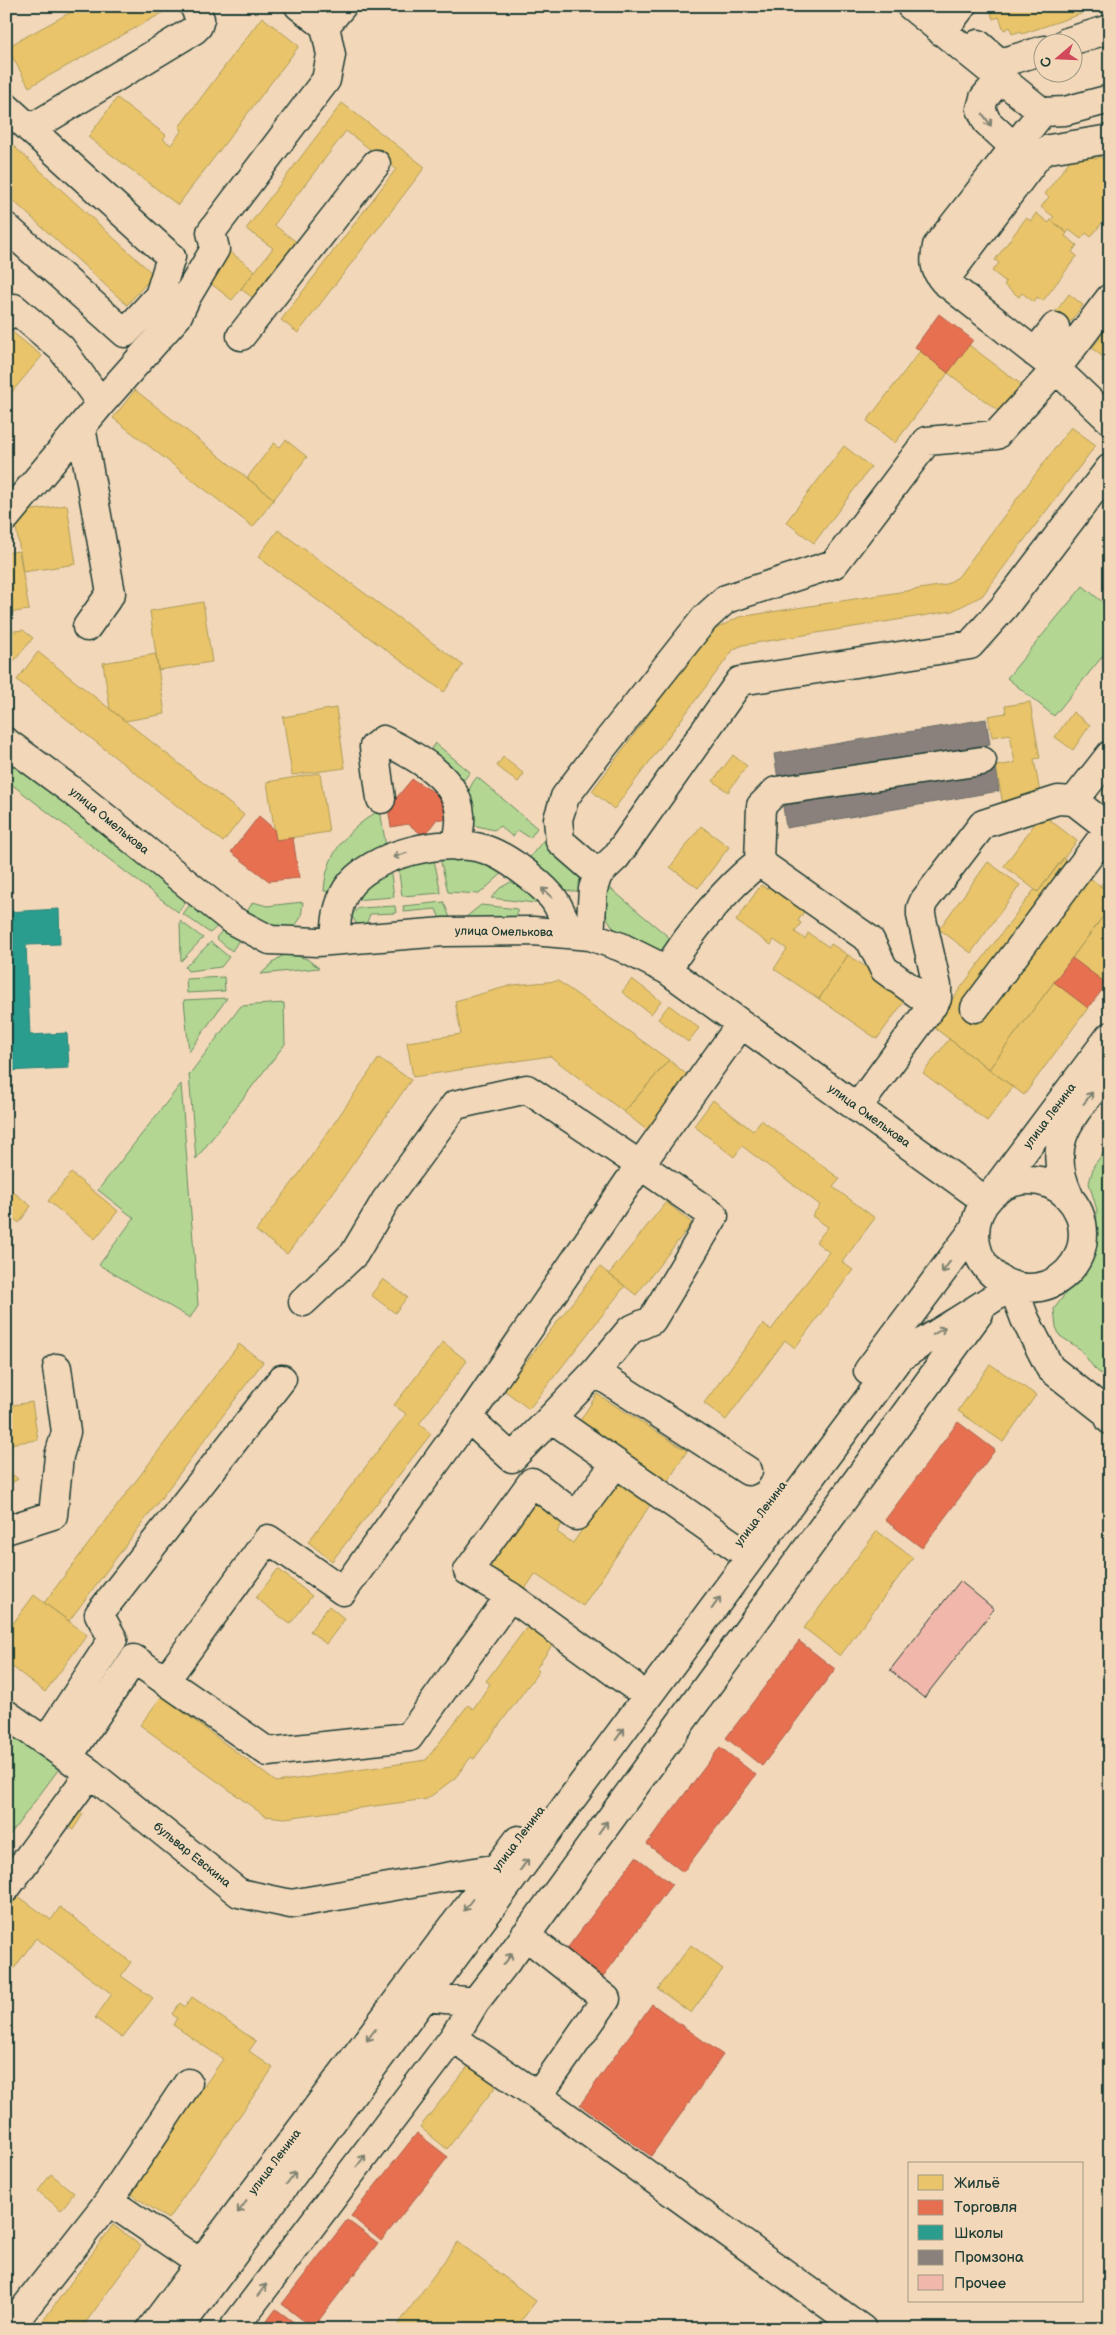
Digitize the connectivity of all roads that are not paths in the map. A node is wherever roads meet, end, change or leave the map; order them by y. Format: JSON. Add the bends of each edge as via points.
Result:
{"nodes":[{"id":1,"x":194,"y":6,"type":"edge"},
{"id":2,"x":299,"y":6,"type":"edge"},
{"id":3,"x":911,"y":6,"type":"edge"},
{"id":4,"x":334,"y":16,"type":"edge"},
{"id":5,"x":947,"y":16,"type":"edge"},
{"id":6,"x":1110,"y":28,"type":"edge"},
{"id":7,"x":1084,"y":36,"type":"edge"},
{"id":8,"x":1034,"y":55,"type":"edge"},
{"id":9,"x":1000,"y":71,"type":"junction"},
{"id":10,"x":1110,"y":99,"type":"edge"},
{"id":11,"x":6,"y":107,"type":"edge"},
{"id":12,"x":1042,"y":112,"type":"junction"},
{"id":13,"x":30,"y":129,"type":"junction"},
{"id":14,"x":1110,"y":139,"type":"edge"},
{"id":15,"x":1014,"y":147,"type":"junction"},
{"id":16,"x":376,"y":164,"type":"dead end"},
{"id":17,"x":6,"y":226,"type":"edge"},
{"id":18,"x":944,"y":281,"type":"junction"},
{"id":19,"x":159,"y":296,"type":"junction"},
{"id":20,"x":1110,"y":298,"type":"edge"},
{"id":21,"x":6,"y":316,"type":"edge"},
{"id":22,"x":177,"y":317,"type":"junction"},
{"id":23,"x":1055,"y":327,"type":"dead end"},
{"id":24,"x":241,"y":336,"type":"dead end"},
{"id":25,"x":1046,"y":361,"type":"junction"},
{"id":26,"x":101,"y":403,"type":"junction"},
{"id":27,"x":1110,"y":420,"type":"edge"},
{"id":28,"x":81,"y":427,"type":"junction"},
{"id":29,"x":1110,"y":468,"type":"edge"},
{"id":30,"x":9,"y":510,"type":"edge"},
{"id":31,"x":87,"y":627,"type":"dead end"},
{"id":32,"x":6,"y":742,"type":"edge"},
{"id":33,"x":1110,"y":755,"type":"edge"},
{"id":34,"x":982,"y":761,"type":"dead end"},
{"id":35,"x":380,"y":799,"type":"dead end"},
{"id":36,"x":1074,"y":801,"type":"junction"},
{"id":37,"x":1109,"y":829,"type":"edge"},
{"id":38,"x":457,"y":846,"type":"junction"},
{"id":39,"x":759,"y":862,"type":"junction"},
{"id":40,"x":598,"y":874,"type":"junction"},
{"id":41,"x":580,"y":935,"type":"junction"},
{"id":42,"x":335,"y":940,"type":"junction"},
{"id":43,"x":667,"y":970,"type":"junction"},
{"id":44,"x":937,"y":1007,"type":"junction"},
{"id":45,"x":975,"y":1008,"type":"dead end"},
{"id":46,"x":740,"y":1024,"type":"junction"},
{"id":47,"x":1110,"y":1036,"type":"edge"},
{"id":48,"x":1110,"y":1068,"type":"edge"},
{"id":49,"x":857,"y":1108,"type":"junction"},
{"id":50,"x":640,"y":1166,"type":"junction"},
{"id":51,"x":1069,"y":1196,"type":"junction"},
{"id":52,"x":988,"y":1198,"type":"junction"},
{"id":53,"x":975,"y":1228,"type":"junction"},
{"id":54,"x":1012,"y":1285,"type":"junction"},
{"id":55,"x":303,"y":1302,"type":"dead end"},
{"id":56,"x":984,"y":1305,"type":"junction"},
{"id":57,"x":892,"y":1353,"type":"junction"},
{"id":58,"x":57,"y":1368,"type":"dead end"},
{"id":59,"x":595,"y":1372,"type":"junction"},
{"id":60,"x":282,"y":1379,"type":"dead end"},
{"id":61,"x":468,"y":1418,"type":"junction"},
{"id":62,"x":551,"y":1418,"type":"junction"},
{"id":63,"x":1110,"y":1420,"type":"edge"},
{"id":64,"x":616,"y":1463,"type":"junction"},
{"id":65,"x":748,"y":1471,"type":"dead end"},
{"id":66,"x":6,"y":1530,"type":"edge"},
{"id":67,"x":736,"y":1547,"type":"junction"},
{"id":68,"x":510,"y":1596,"type":"junction"},
{"id":69,"x":164,"y":1681,"type":"junction"},
{"id":70,"x":632,"y":1686,"type":"junction"},
{"id":71,"x":6,"y":1714,"type":"edge"},
{"id":72,"x":46,"y":1741,"type":"junction"},
{"id":73,"x":68,"y":1757,"type":"junction"},
{"id":74,"x":90,"y":1773,"type":"junction"},
{"id":75,"x":498,"y":1868,"type":"junction"},
{"id":76,"x":6,"y":1888,"type":"edge"},
{"id":77,"x":525,"y":1935,"type":"junction"},
{"id":78,"x":464,"y":1945,"type":"junction"},
{"id":79,"x":479,"y":1996,"type":"junction"},
{"id":80,"x":426,"y":1997,"type":"junction"},
{"id":81,"x":454,"y":2037,"type":"junction"},
{"id":82,"x":188,"y":2084,"type":"dead end"},
{"id":83,"x":538,"y":2096,"type":"junction"},
{"id":84,"x":109,"y":2201,"type":"junction"},
{"id":85,"x":200,"y":2263,"type":"junction"},
{"id":86,"x":6,"y":2324,"type":"edge"},
{"id":87,"x":151,"y":2329,"type":"edge"},
{"id":88,"x":178,"y":2329,"type":"edge"},
{"id":89,"x":233,"y":2329,"type":"edge"},
{"id":90,"x":862,"y":2329,"type":"edge"}],
"edges":[{"from":1,"to":13,"type":"street","via":[[200,19],[194,30]]},
{"from":2,"to":4,"type":"street"},
{"from":3,"to":5,"type":"street"},
{"from":4,"to":22,"type":"street","via":[[326,80],[211,232],[215,249]]},
{"from":5,"to":9,"type":"street"},
{"from":6,"to":7,"type":"street"},
{"from":8,"to":9,"type":"street"},
{"from":9,"to":12,"type":"street"},
{"from":9,"to":15,"type":"street","one_way":true,"via":[[980,109],[987,122]]},
{"from":10,"to":12,"type":"street","via":[[1065,111]]},
{"from":11,"to":13,"type":"street"},
{"from":12,"to":15,"type":"street"},
{"from":13,"to":19,"type":"street","via":[[171,257]]},
{"from":14,"to":18,"type":"street","via":[[1049,149],[1039,154]]},
{"from":15,"to":18,"type":"street","via":[[937,246],[934,258],[936,272]]},
{"from":16,"to":24,"type":"street"},
{"from":17,"to":19,"type":"street","via":[[125,333]]},
{"from":18,"to":25,"type":"street"},
{"from":19,"to":22,"type":"street"},
{"from":20,"to":25,"type":"street"},
{"from":21,"to":26,"type":"street","via":[[14,308],[61,348]]},
{"from":22,"to":26,"type":"street"},
{"from":23,"to":25,"type":"street"},
{"from":25,"to":27,"type":"street"},
{"from":25,"to":40,"type":"street","via":[[996,435],[927,440],[834,564],[726,599],[705,618],[565,797],[558,819],[560,841]]},
{"from":26,"to":28,"type":"street"},
{"from":28,"to":30,"type":"street"},
{"from":28,"to":31,"type":"street","via":[[111,593]]},
{"from":29,"to":40,"type":"street","via":[[1004,607],[970,644],[740,680],[616,857]]},
{"from":32,"to":42,"type":"street","name":"улица Омелькова","via":[[71,790],[232,920],[270,940]]},
{"from":33,"to":36,"type":"street"},
{"from":34,"to":39,"type":"street","via":[[776,791],[761,806]]},
{"from":35,"to":38,"type":"street","via":[[374,747],[383,740],[417,757],[441,777],[457,798],[460,815]]},
{"from":36,"to":37,"type":"street"},
{"from":36,"to":44,"type":"street","via":[[1058,800],[983,824],[924,901],[921,915],[938,993]]},
{"from":37,"to":45,"type":"street"},
{"from":41,"to":38,"type":"street","one_way":true,"via":[[553,898],[519,868],[483,849]]},
{"from":38,"to":42,"type":"street","one_way":true,"via":[[410,851],[367,869],[348,888],[337,910]]},
{"from":39,"to":43,"type":"street","via":[[736,880],[682,945]]},
{"from":39,"to":44,"type":"street","via":[[870,940],[884,969]]},
{"from":40,"to":41,"type":"street"},
{"from":41,"to":42,"type":"street","name":"улица Омелькова","via":[[533,931],[444,932]]},
{"from":41,"to":43,"type":"street","name":"улица Омелькова","via":[[622,947]]},
{"from":43,"to":46,"type":"street","name":"улица Омелькова"},
{"from":44,"to":49,"type":"street"},
{"from":46,"to":49,"type":"street","name":"улица Омелькова"},
{"from":46,"to":50,"type":"street"},
{"from":47,"to":52,"type":"street","name":"улица Ленина"},
{"from":51,"to":48,"type":"street","name":"улица Ленина","one_way":true,"via":[[1061,1179],[1059,1144],[1066,1127]]},
{"from":49,"to":52,"type":"street","name":"улица Омелькова"},
{"from":50,"to":55,"type":"street","via":[[527,1089],[455,1105],[386,1200],[354,1254]]},
{"from":50,"to":59,"type":"street","via":[[714,1216],[652,1320],[630,1330]]},
{"from":50,"to":61,"type":"street"},
{"from":51,"to":52,"type":"street","via":[[1047,1183],[1021,1180],[1004,1185]]},
{"from":51,"to":54,"type":"street","via":[[1079,1211],[1083,1228],[1076,1262],[1064,1276],[1048,1285],[1030,1288]]},
{"from":52,"to":53,"type":"street","via":[[980,1210]]},
{"from":53,"to":54,"type":"street","via":[[976,1246],[983,1263],[996,1277]]},
{"from":53,"to":57,"type":"street","one_way":true},
{"from":54,"to":56,"type":"street"},
{"from":54,"to":63,"type":"street","via":[[1050,1368],[1106,1412]]},
{"from":57,"to":56,"type":"street","one_way":true},
{"from":77,"to":56,"type":"street","one_way":true},
{"from":57,"to":67,"type":"street","name":"улица Ленина"},
{"from":78,"to":57,"type":"street","name":"улица Ленина","one_way":true},
{"from":58,"to":66,"type":"street","via":[[66,1432],[53,1515]]},
{"from":59,"to":62,"type":"street"},
{"from":59,"to":65,"type":"street"},
{"from":60,"to":72,"type":"street","via":[[99,1614],[113,1639]]},
{"from":61,"to":62,"type":"street","via":[[512,1458]]},
{"from":61,"to":69,"type":"street","via":[[343,1591],[268,1539]]},
{"from":62,"to":64,"type":"street"},
{"from":64,"to":67,"type":"street"},
{"from":64,"to":68,"type":"street","via":[[576,1516],[532,1482],[468,1570]]},
{"from":67,"to":70,"type":"street","name":"улица Ленина"},
{"from":68,"to":69,"type":"street","via":[[409,1737],[268,1752]]},
{"from":68,"to":70,"type":"street"},
{"from":69,"to":73,"type":"street","via":[[134,1659]]},
{"from":70,"to":75,"type":"street","name":"улица Ленина"},
{"from":71,"to":72,"type":"street","name":"бульвар Евскина"},
{"from":72,"to":73,"type":"street","name":"бульвар Евскина"},
{"from":73,"to":74,"type":"street","name":"бульвар Евскина"},
{"from":74,"to":75,"type":"street","name":"бульвар Евскина","via":[[239,1893],[292,1904]]},
{"from":74,"to":76,"type":"street"},
{"from":75,"to":85,"type":"street","name":"улица Ленина","one_way":true},
{"from":79,"to":77,"type":"street","one_way":true},
{"from":77,"to":83,"type":"street","via":[[606,1999]]},
{"from":78,"to":79,"type":"street"},
{"from":78,"to":80,"type":"street","name":"улица Ленина"},
{"from":79,"to":80,"type":"street"},
{"from":79,"to":81,"type":"street"},
{"from":88,"to":80,"type":"street","name":"улица Ленина","one_way":true},
{"from":81,"to":83,"type":"street"},
{"from":89,"to":81,"type":"street","one_way":true},
{"from":82,"to":84,"type":"street"},
{"from":83,"to":90,"type":"street"},
{"from":84,"to":85,"type":"street"},
{"from":84,"to":86,"type":"street","via":[[10,2327]]},
{"from":85,"to":87,"type":"street","name":"улица Ленина"}]}
